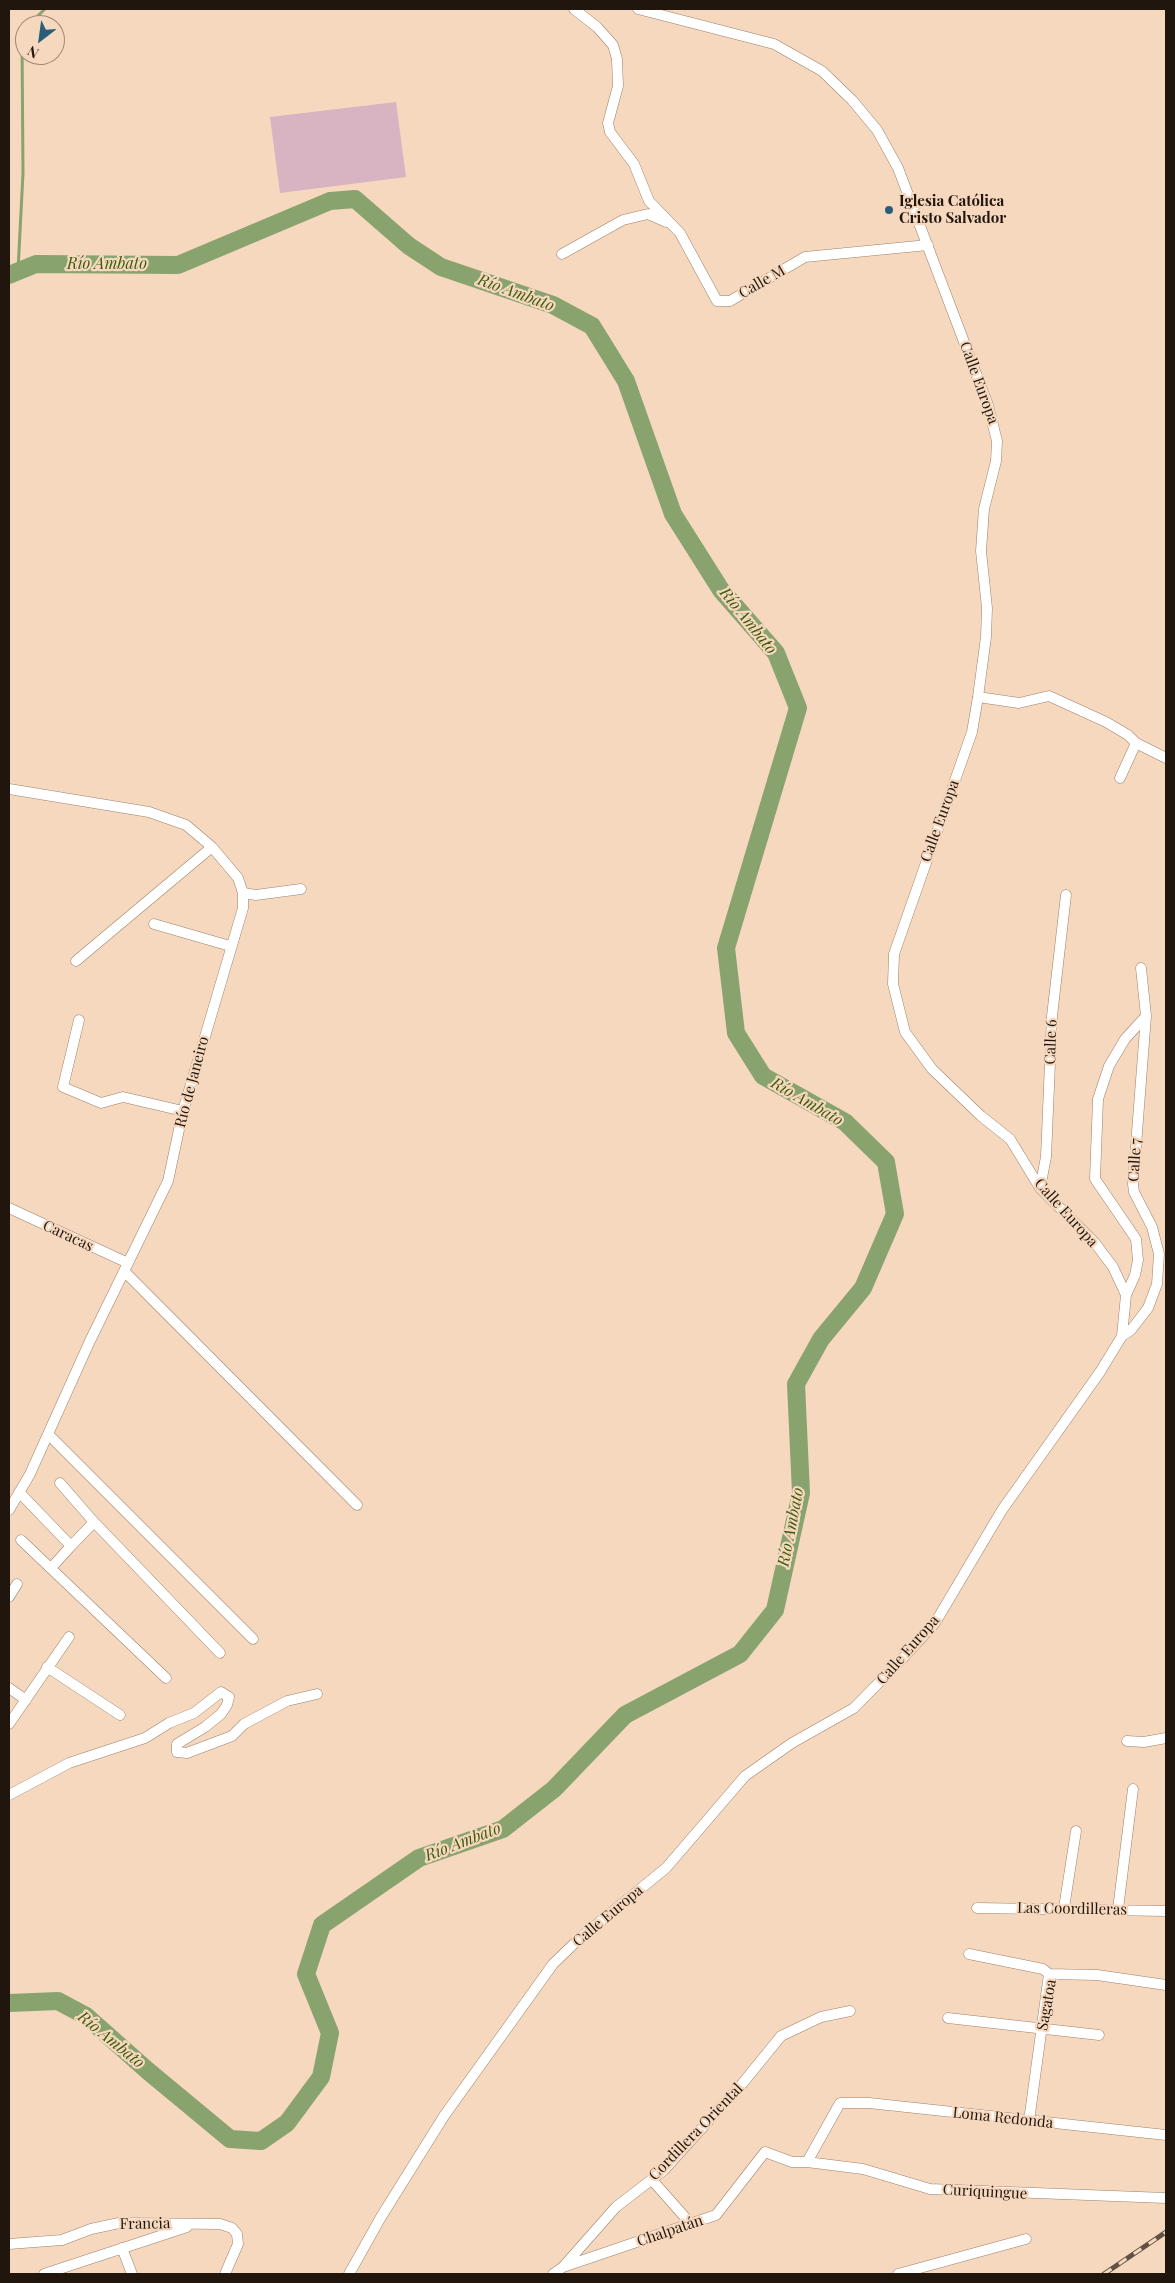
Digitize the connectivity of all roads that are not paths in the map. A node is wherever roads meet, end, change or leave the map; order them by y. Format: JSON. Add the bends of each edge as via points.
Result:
{"nodes":[{"id":1,"x":574,"y":9,"type":"edge"},
{"id":2,"x":638,"y":9,"type":"edge"},
{"id":3,"x":674,"y":225,"type":"junction"},
{"id":4,"x":928,"y":245,"type":"junction"},
{"id":5,"x":562,"y":254,"type":"dead end"},
{"id":6,"x":978,"y":697,"type":"junction"},
{"id":7,"x":1136,"y":743,"type":"junction"},
{"id":8,"x":1166,"y":758,"type":"edge"},
{"id":9,"x":1120,"y":778,"type":"dead end"},
{"id":10,"x":9,"y":789,"type":"edge"},
{"id":11,"x":212,"y":847,"type":"junction"},
{"id":12,"x":301,"y":889,"type":"dead end"},
{"id":13,"x":243,"y":893,"type":"junction"},
{"id":14,"x":1066,"y":896,"type":"dead end"},
{"id":15,"x":154,"y":924,"type":"dead end"},
{"id":16,"x":230,"y":946,"type":"junction"},
{"id":17,"x":76,"y":961,"type":"dead end"},
{"id":18,"x":1141,"y":968,"type":"dead end"},
{"id":19,"x":1146,"y":1016,"type":"junction"},
{"id":20,"x":79,"y":1020,"type":"dead end"},
{"id":21,"x":183,"y":1111,"type":"junction"},
{"id":22,"x":1040,"y":1188,"type":"junction"},
{"id":23,"x":9,"y":1208,"type":"edge"},
{"id":24,"x":126,"y":1267,"type":"junction"},
{"id":25,"x":1126,"y":1295,"type":"junction"},
{"id":26,"x":1122,"y":1336,"type":"junction"},
{"id":27,"x":49,"y":1435,"type":"junction"},
{"id":28,"x":60,"y":1483,"type":"dead end"},
{"id":29,"x":19,"y":1492,"type":"junction"},
{"id":30,"x":357,"y":1505,"type":"dead end"},
{"id":31,"x":9,"y":1510,"type":"edge"},
{"id":32,"x":94,"y":1522,"type":"junction"},
{"id":33,"x":21,"y":1540,"type":"dead end"},
{"id":34,"x":71,"y":1546,"type":"junction"},
{"id":35,"x":51,"y":1568,"type":"junction"},
{"id":36,"x":17,"y":1584,"type":"dead end"},
{"id":37,"x":9,"y":1597,"type":"edge"},
{"id":38,"x":70,"y":1637,"type":"dead end"},
{"id":39,"x":253,"y":1639,"type":"dead end"},
{"id":40,"x":220,"y":1653,"type":"dead end"},
{"id":41,"x":47,"y":1667,"type":"junction"},
{"id":42,"x":166,"y":1678,"type":"dead end"},
{"id":43,"x":9,"y":1688,"type":"edge"},
{"id":44,"x":317,"y":1694,"type":"dead end"},
{"id":45,"x":26,"y":1700,"type":"junction"},
{"id":46,"x":120,"y":1715,"type":"dead end"},
{"id":47,"x":9,"y":1724,"type":"edge"},
{"id":48,"x":1166,"y":1738,"type":"edge"},
{"id":49,"x":1127,"y":1741,"type":"dead end"},
{"id":50,"x":1132,"y":1789,"type":"dead end"},
{"id":51,"x":9,"y":1795,"type":"edge"},
{"id":52,"x":1076,"y":1831,"type":"dead end"},
{"id":53,"x":977,"y":1908,"type":"dead end"},
{"id":54,"x":1064,"y":1908,"type":"junction"},
{"id":55,"x":1118,"y":1909,"type":"junction"},
{"id":56,"x":1166,"y":1911,"type":"edge"},
{"id":57,"x":969,"y":1954,"type":"dead end"},
{"id":58,"x":1049,"y":1974,"type":"junction"},
{"id":59,"x":1166,"y":1985,"type":"edge"},
{"id":60,"x":850,"y":2011,"type":"dead end"},
{"id":61,"x":948,"y":2018,"type":"dead end"},
{"id":62,"x":1042,"y":2029,"type":"junction"},
{"id":63,"x":1099,"y":2035,"type":"dead end"},
{"id":64,"x":1029,"y":2121,"type":"junction"},
{"id":65,"x":1166,"y":2135,"type":"edge"},
{"id":66,"x":807,"y":2162,"type":"junction"},
{"id":67,"x":652,"y":2180,"type":"junction"},
{"id":68,"x":1166,"y":2198,"type":"edge"},
{"id":69,"x":197,"y":2224,"type":"junction"},
{"id":70,"x":691,"y":2224,"type":"junction"},
{"id":71,"x":1026,"y":2239,"type":"dead end"},
{"id":72,"x":9,"y":2244,"type":"edge"},
{"id":73,"x":122,"y":2248,"type":"junction"},
{"id":74,"x":563,"y":2267,"type":"junction"},
{"id":75,"x":48,"y":2273,"type":"edge"},
{"id":76,"x":132,"y":2274,"type":"edge"},
{"id":77,"x":225,"y":2274,"type":"edge"},
{"id":78,"x":349,"y":2274,"type":"edge"},
{"id":79,"x":553,"y":2274,"type":"edge"},
{"id":80,"x":898,"y":2274,"type":"edge"}],
"edges":[{"from":1,"to":3,"type":"street","name":"Calle M","via":[[613,44],[618,86],[608,128],[634,164],[649,201]]},
{"from":2,"to":4,"type":"street","name":"Calle Europa","via":[[774,44],[822,71],[877,130],[898,168]]},
{"from":3,"to":4,"type":"street","name":"Calle M","via":[[715,299],[720,302],[730,300],[805,257]]},
{"from":3,"to":5,"type":"street","via":[[648,214],[631,218]]},
{"from":4,"to":6,"type":"street","name":"Calle Europa","via":[[988,405],[997,441],[996,461],[984,509],[981,551],[987,608]]},
{"from":6,"to":7,"type":"street","via":[[1019,703],[1050,696],[1106,722]]},
{"from":6,"to":22,"type":"street","name":"Calle Europa","via":[[972,732],[894,954],[893,984],[905,1032],[918,1051],[964,1100],[1010,1139]]},
{"from":7,"to":8,"type":"street"},
{"from":7,"to":9,"type":"street"},
{"from":10,"to":11,"type":"street","via":[[166,817],[186,825]]},
{"from":11,"to":13,"type":"street","via":[[238,878]]},
{"from":11,"to":17,"type":"street"},
{"from":12,"to":13,"type":"street","via":[[256,896]]},
{"from":13,"to":16,"type":"street","name":"Río de Janeiro","via":[[243,908]]},
{"from":14,"to":22,"type":"street","name":"Calle 6","via":[[1052,1016],[1046,1157]]},
{"from":15,"to":16,"type":"street"},
{"from":16,"to":21,"type":"street","name":"Río de Janeiro"},
{"from":18,"to":19,"type":"street","name":"Calle 7"},
{"from":19,"to":25,"type":"street","via":[[1125,1040],[1109,1066],[1098,1099],[1095,1180],[1136,1239],[1138,1260]]},
{"from":19,"to":26,"type":"street","name":"Calle 7","via":[[1133,1184],[1152,1227],[1159,1254],[1157,1284],[1148,1308],[1131,1330]]},
{"from":20,"to":21,"type":"street","via":[[63,1087],[101,1103],[123,1097]]},
{"from":21,"to":24,"type":"street","name":"Río de Janeiro","via":[[168,1181]]},
{"from":22,"to":25,"type":"street","name":"Calle Europa","via":[[1095,1243],[1113,1267]]},
{"from":23,"to":24,"type":"street","name":"Caracas"},
{"from":24,"to":27,"type":"street","name":"Río de Janeiro"},
{"from":24,"to":30,"type":"street"},
{"from":25,"to":26,"type":"street","name":"Calle Europa"},
{"from":26,"to":78,"type":"street","name":"Calle Europa","via":[[1002,1510],[929,1630],[854,1708],[792,1743],[745,1776],[666,1868],[553,1964],[444,2116]]},
{"from":27,"to":29,"type":"street","name":"Río de Janeiro"},
{"from":27,"to":39,"type":"street"},
{"from":28,"to":32,"type":"street"},
{"from":29,"to":31,"type":"street","name":"Río de Janeiro"},
{"from":29,"to":34,"type":"street"},
{"from":32,"to":34,"type":"street"},
{"from":32,"to":40,"type":"street"},
{"from":33,"to":35,"type":"street"},
{"from":34,"to":35,"type":"street"},
{"from":35,"to":42,"type":"street"},
{"from":36,"to":37,"type":"street"},
{"from":38,"to":41,"type":"street"},
{"from":41,"to":45,"type":"street"},
{"from":41,"to":46,"type":"street"},
{"from":43,"to":45,"type":"street"},
{"from":44,"to":51,"type":"street","via":[[287,1701],[244,1724],[232,1736],[187,1753],[177,1752],[177,1744],[205,1727],[227,1706],[229,1697],[221,1692],[194,1713],[145,1738],[70,1763]]},
{"from":45,"to":47,"type":"street"},
{"from":48,"to":49,"type":"street"},
{"from":50,"to":55,"type":"street"},
{"from":52,"to":54,"type":"street"},
{"from":53,"to":54,"type":"street","name":"Las Coordilleras"},
{"from":54,"to":55,"type":"street","name":"Las Coordilleras"},
{"from":55,"to":56,"type":"street","name":"Las Coordilleras"},
{"from":57,"to":58,"type":"street","via":[[1042,1969]]},
{"from":58,"to":59,"type":"street","name":"Sagatoa","via":[[1097,1975]]},
{"from":58,"to":62,"type":"street","name":"Sagatoa"},
{"from":60,"to":67,"type":"street","name":"Cordillera Oriental","via":[[821,2017],[780,2036],[742,2084]]},
{"from":61,"to":62,"type":"street"},
{"from":62,"to":63,"type":"street"},
{"from":62,"to":64,"type":"street","name":"Sagatoa"},
{"from":64,"to":65,"type":"street","name":"Loma Redonda"},
{"from":64,"to":66,"type":"street","name":"Loma Redonda","via":[[870,2103],[840,2103]]},
{"from":66,"to":68,"type":"street","name":"Curiquingue","via":[[863,2169],[930,2189]]},
{"from":66,"to":70,"type":"street","name":"Chalpatán","via":[[792,2162],[762,2153],[716,2215]]},
{"from":67,"to":70,"type":"street"},
{"from":67,"to":74,"type":"street","name":"Cordillera Oriental","via":[[616,2207]]},
{"from":69,"to":72,"type":"street","name":"Francia","via":[[119,2223],[62,2240]]},
{"from":69,"to":73,"type":"street"},
{"from":69,"to":77,"type":"street","name":"Francia","via":[[220,2224],[232,2228],[237,2234],[238,2244]]},
{"from":70,"to":74,"type":"street","name":"Chalpatán"},
{"from":71,"to":80,"type":"street"},
{"from":73,"to":75,"type":"street"},
{"from":73,"to":76,"type":"street"},
{"from":74,"to":79,"type":"street","name":"Cordillera Oriental"}]}
